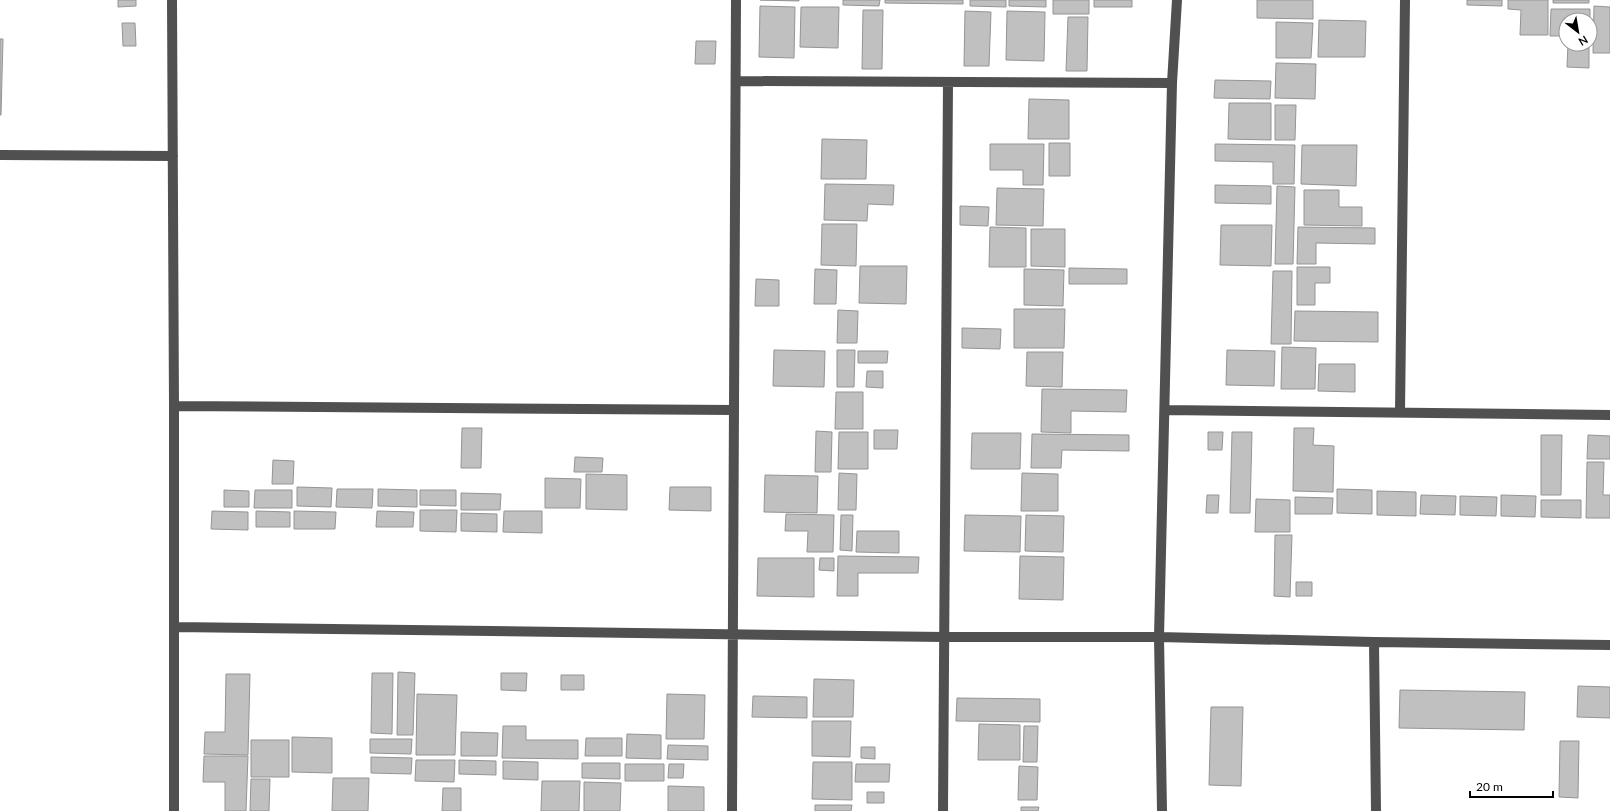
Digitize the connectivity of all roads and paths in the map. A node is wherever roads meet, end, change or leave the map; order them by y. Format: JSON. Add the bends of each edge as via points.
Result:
{"nodes":[{"id":1,"x":172,"y":0,"type":"edge"},
{"id":2,"x":736,"y":0,"type":"edge"},
{"id":3,"x":1177,"y":0,"type":"edge"},
{"id":4,"x":1405,"y":0,"type":"edge"},
{"id":5,"x":736,"y":81,"type":"junction"},
{"id":6,"x":948,"y":82,"type":"junction"},
{"id":7,"x":1172,"y":83,"type":"junction"},
{"id":8,"x":0,"y":155,"type":"edge"},
{"id":9,"x":173,"y":156,"type":"junction"},
{"id":10,"x":174,"y":406,"type":"junction"},
{"id":11,"x":734,"y":410,"type":"junction"},
{"id":12,"x":1165,"y":410,"type":"junction"},
{"id":13,"x":1400,"y":412,"type":"junction"},
{"id":14,"x":1610,"y":415,"type":"edge"},
{"id":15,"x":174,"y":628,"type":"junction"},
{"id":16,"x":733,"y":634,"type":"junction"},
{"id":17,"x":944,"y":637,"type":"junction"},
{"id":18,"x":1159,"y":637,"type":"junction"},
{"id":19,"x":1374,"y":642,"type":"junction"},
{"id":20,"x":1610,"y":645,"type":"edge"},
{"id":21,"x":174,"y":811,"type":"edge"},
{"id":22,"x":732,"y":811,"type":"edge"},
{"id":23,"x":943,"y":811,"type":"edge"},
{"id":24,"x":1162,"y":811,"type":"edge"},
{"id":25,"x":1376,"y":811,"type":"edge"}],
"edges":[{"from":1,"to":9,"type":"street"},
{"from":2,"to":5,"type":"street"},
{"from":3,"to":7,"type":"street"},
{"from":4,"to":13,"type":"street"},
{"from":5,"to":6,"type":"street"},
{"from":5,"to":11,"type":"street"},
{"from":6,"to":7,"type":"street"},
{"from":6,"to":17,"type":"street"},
{"from":7,"to":12,"type":"street"},
{"from":8,"to":9,"type":"street"},
{"from":9,"to":10,"type":"street"},
{"from":10,"to":11,"type":"street"},
{"from":10,"to":15,"type":"street"},
{"from":11,"to":16,"type":"street"},
{"from":12,"to":13,"type":"street"},
{"from":12,"to":18,"type":"street"},
{"from":13,"to":14,"type":"street"},
{"from":15,"to":16,"type":"street"},
{"from":15,"to":21,"type":"street"},
{"from":16,"to":17,"type":"street"},
{"from":16,"to":22,"type":"street"},
{"from":17,"to":18,"type":"street"},
{"from":17,"to":23,"type":"street"},
{"from":18,"to":19,"type":"street"},
{"from":18,"to":24,"type":"street"},
{"from":19,"to":20,"type":"street"},
{"from":19,"to":25,"type":"street"}]}
